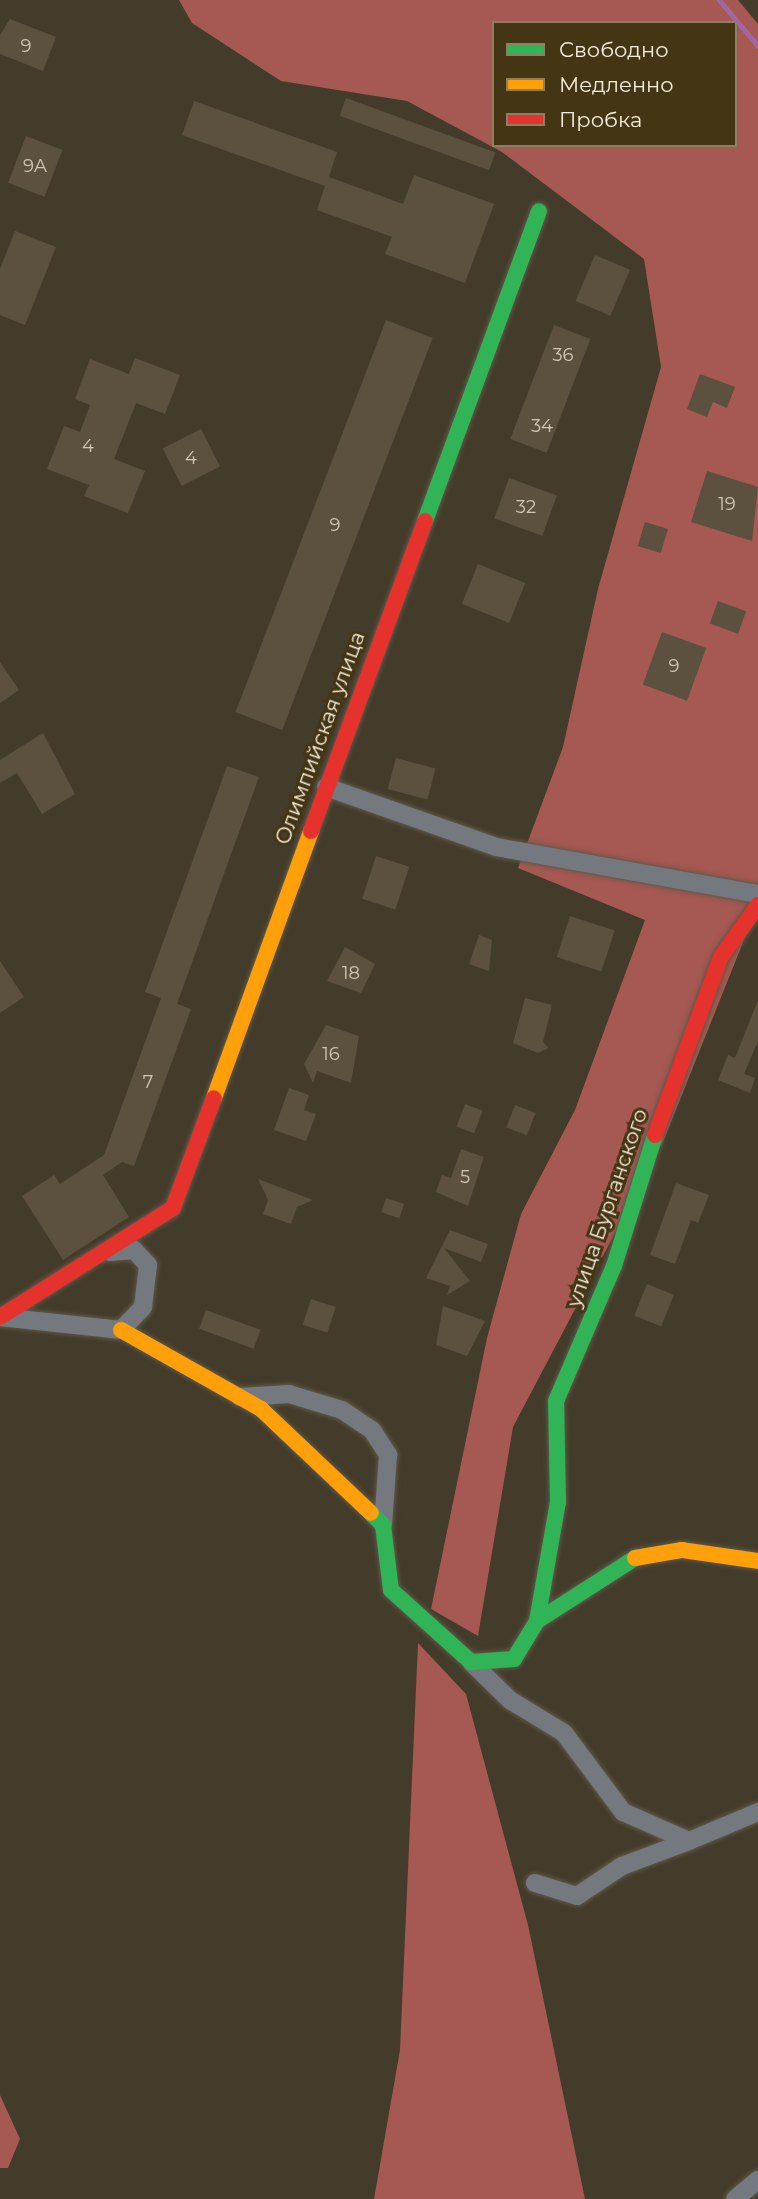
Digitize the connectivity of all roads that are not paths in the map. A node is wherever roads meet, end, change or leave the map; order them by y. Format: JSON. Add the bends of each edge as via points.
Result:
{"nodes":[{"id":1,"x":539,"y":211,"type":"dead end"},
{"id":2,"x":326,"y":787,"type":"junction"},
{"id":3,"x":758,"y":894,"type":"edge"},
{"id":4,"x":758,"y":905,"type":"edge"},
{"id":5,"x":110,"y":1252,"type":"junction"},
{"id":6,"x":0,"y":1317,"type":"edge"},
{"id":7,"x":121,"y":1330,"type":"junction"},
{"id":8,"x":240,"y":1397,"type":"junction"},
{"id":9,"x":383,"y":1525,"type":"junction"},
{"id":10,"x":758,"y":1561,"type":"edge"},
{"id":11,"x":537,"y":1621,"type":"junction"},
{"id":12,"x":471,"y":1662,"type":"junction"},
{"id":13,"x":758,"y":1812,"type":"edge"},
{"id":14,"x":689,"y":1841,"type":"junction"},
{"id":15,"x":535,"y":1883,"type":"dead end"},
{"id":16,"x":758,"y":2180,"type":"edge"},
{"id":17,"x":735,"y":2199,"type":"edge"}],
"edges":[{"from":1,"to":2,"type":"street","name":"Олимпийская улица"},
{"from":2,"to":3,"type":"street","via":[[496,847]]},
{"from":2,"to":5,"type":"street","name":"Олимпийская улица","via":[[173,1208]]},
{"from":4,"to":11,"type":"street","name":"улица Бурганского","via":[[721,957],[683,1048],[614,1266],[556,1401],[558,1502]]},
{"from":5,"to":6,"type":"street","name":"Олимпийская улица"},
{"from":5,"to":7,"type":"street","via":[[134,1250],[148,1265],[143,1307]]},
{"from":6,"to":7,"type":"street","name":"Олимпийская улица"},
{"from":7,"to":8,"type":"street"},
{"from":8,"to":9,"type":"street","via":[[323,1464]]},
{"from":8,"to":9,"type":"street","via":[[289,1394],[342,1410],[372,1430],[388,1455]]},
{"from":9,"to":12,"type":"street","via":[[391,1590],[439,1642]]},
{"from":10,"to":11,"type":"street","via":[[682,1550],[635,1558]]},
{"from":11,"to":12,"type":"street","via":[[514,1659]]},
{"from":12,"to":14,"type":"street","via":[[509,1700],[564,1733],[622,1812]]},
{"from":13,"to":14,"type":"street"},
{"from":14,"to":15,"type":"street","via":[[622,1866],[577,1895]]},
{"from":16,"to":17,"type":"street"}]}
